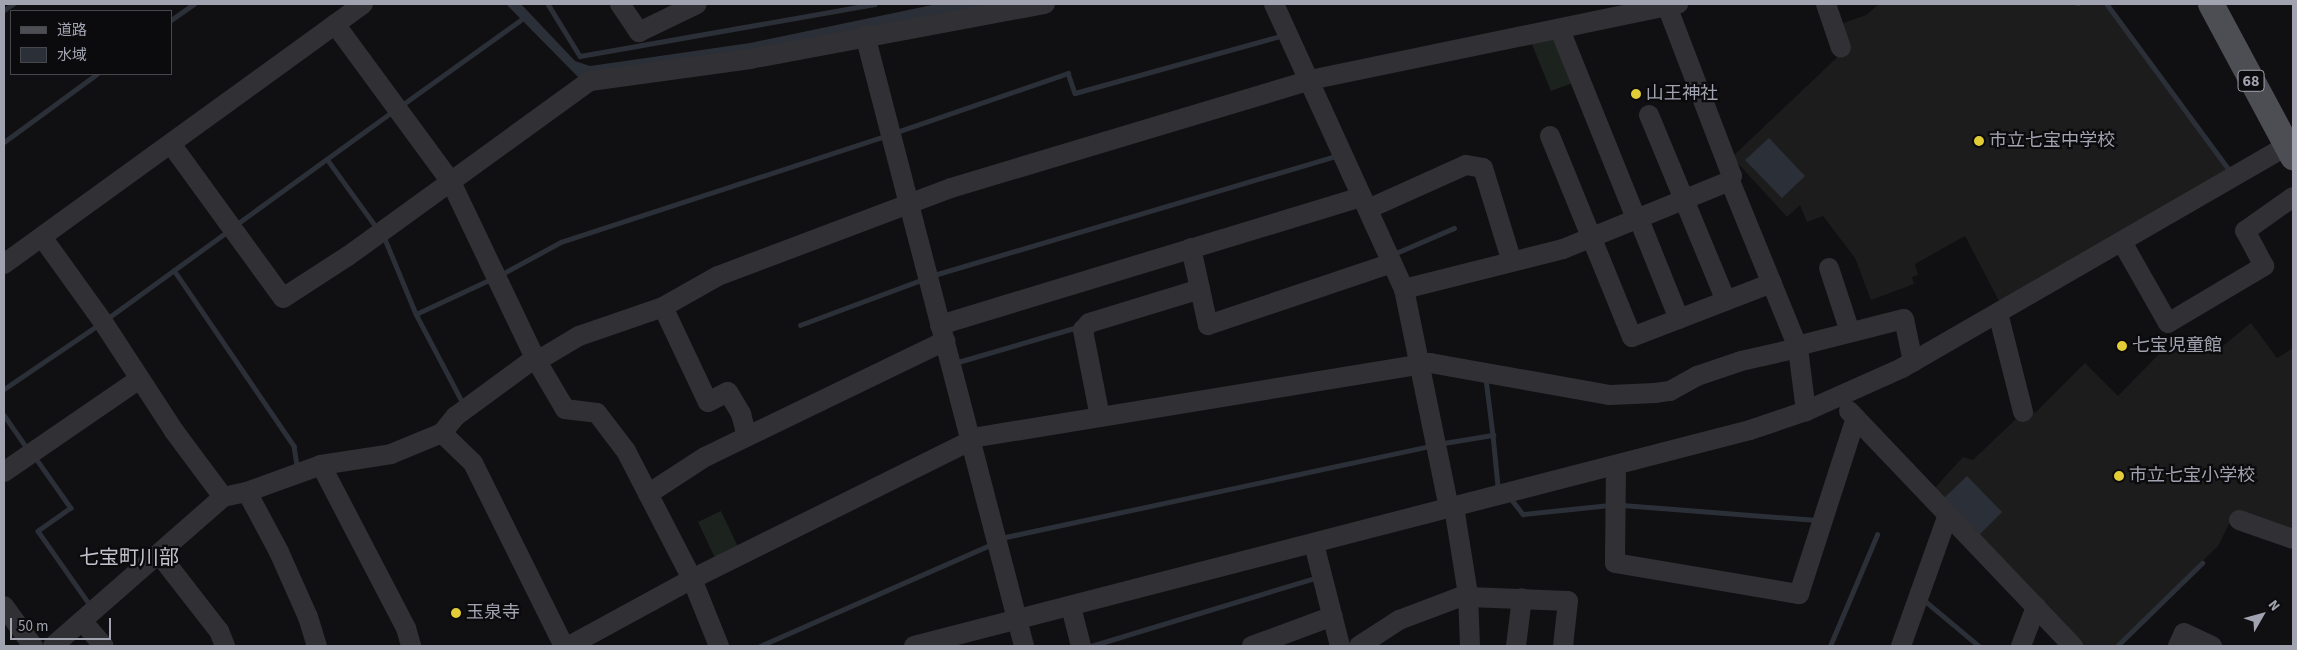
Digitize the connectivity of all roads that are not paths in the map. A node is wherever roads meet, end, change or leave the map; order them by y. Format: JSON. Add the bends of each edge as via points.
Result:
{"nodes":[{"id":1,"x":362,"y":4,"type":"edge"},
{"id":2,"x":620,"y":4,"type":"edge"},
{"id":3,"x":697,"y":4,"type":"edge"},
{"id":4,"x":1045,"y":4,"type":"edge"},
{"id":5,"x":1274,"y":4,"type":"edge"},
{"id":6,"x":1826,"y":4,"type":"edge"},
{"id":7,"x":2211,"y":4,"type":"edge"},
{"id":8,"x":1673,"y":5,"type":"edge"},
{"id":9,"x":336,"y":24,"type":"junction"},
{"id":10,"x":1560,"y":30,"type":"junction"},
{"id":11,"x":865,"y":36,"type":"junction"},
{"id":12,"x":1841,"y":48,"type":"dead end"},
{"id":13,"x":1310,"y":80,"type":"junction"},
{"id":14,"x":1649,"y":115,"type":"dead end"},
{"id":15,"x":1550,"y":136,"type":"dead end"},
{"id":16,"x":172,"y":144,"type":"junction"},
{"id":17,"x":2290,"y":152,"type":"edge"},
{"id":18,"x":1730,"y":181,"type":"junction"},
{"id":19,"x":451,"y":182,"type":"junction"},
{"id":20,"x":2293,"y":197,"type":"edge"},
{"id":21,"x":1684,"y":199,"type":"junction"},
{"id":22,"x":1365,"y":203,"type":"junction"},
{"id":23,"x":909,"y":206,"type":"junction"},
{"id":24,"x":1637,"y":217,"type":"junction"},
{"id":25,"x":1591,"y":235,"type":"junction"},
{"id":26,"x":42,"y":237,"type":"junction"},
{"id":27,"x":2122,"y":242,"type":"junction"},
{"id":28,"x":1191,"y":248,"type":"junction"},
{"id":29,"x":1512,"y":262,"type":"junction"},
{"id":30,"x":1392,"y":263,"type":"junction"},
{"id":31,"x":4,"y":264,"type":"edge"},
{"id":32,"x":1829,"y":268,"type":"dead end"},
{"id":33,"x":1772,"y":283,"type":"junction"},
{"id":34,"x":1200,"y":289,"type":"junction"},
{"id":35,"x":1404,"y":289,"type":"junction"},
{"id":36,"x":1726,"y":301,"type":"junction"},
{"id":37,"x":663,"y":306,"type":"junction"},
{"id":38,"x":1998,"y":314,"type":"junction"},
{"id":39,"x":1679,"y":319,"type":"junction"},
{"id":40,"x":1850,"y":332,"type":"junction"},
{"id":41,"x":942,"y":333,"type":"junction"},
{"id":42,"x":1798,"y":347,"type":"junction"},
{"id":43,"x":536,"y":360,"type":"junction"},
{"id":44,"x":1913,"y":362,"type":"junction"},
{"id":45,"x":1420,"y":364,"type":"junction"},
{"id":46,"x":138,"y":380,"type":"junction"},
{"id":47,"x":1838,"y":398,"type":"junction"},
{"id":48,"x":1806,"y":411,"type":"junction"},
{"id":49,"x":2024,"y":412,"type":"dead end"},
{"id":50,"x":1100,"y":417,"type":"junction"},
{"id":51,"x":1856,"y":418,"type":"junction"},
{"id":52,"x":442,"y":433,"type":"junction"},
{"id":53,"x":747,"y":436,"type":"junction"},
{"id":54,"x":970,"y":440,"type":"junction"},
{"id":55,"x":321,"y":464,"type":"junction"},
{"id":56,"x":1616,"y":465,"type":"junction"},
{"id":57,"x":4,"y":472,"type":"edge"},
{"id":58,"x":247,"y":492,"type":"junction"},
{"id":59,"x":648,"y":494,"type":"junction"},
{"id":60,"x":223,"y":497,"type":"junction"},
{"id":61,"x":1452,"y":507,"type":"junction"},
{"id":62,"x":1948,"y":515,"type":"junction"},
{"id":63,"x":2239,"y":520,"type":"dead end"},
{"id":64,"x":2293,"y":539,"type":"edge"},
{"id":65,"x":1314,"y":544,"type":"junction"},
{"id":66,"x":159,"y":554,"type":"junction"},
{"id":67,"x":692,"y":579,"type":"junction"},
{"id":68,"x":1468,"y":596,"type":"junction"},
{"id":69,"x":1522,"y":598,"type":"junction"},
{"id":70,"x":4,"y":606,"type":"edge"},
{"id":71,"x":1071,"y":607,"type":"junction"},
{"id":72,"x":2036,"y":607,"type":"junction"},
{"id":73,"x":1333,"y":616,"type":"junction"},
{"id":74,"x":1017,"y":620,"type":"junction"},
{"id":75,"x":82,"y":622,"type":"junction"},
{"id":76,"x":33,"y":646,"type":"edge"},
{"id":77,"x":53,"y":646,"type":"edge"},
{"id":78,"x":104,"y":646,"type":"edge"},
{"id":79,"x":225,"y":646,"type":"edge"},
{"id":80,"x":317,"y":646,"type":"edge"},
{"id":81,"x":411,"y":646,"type":"edge"},
{"id":82,"x":564,"y":646,"type":"edge"},
{"id":83,"x":569,"y":646,"type":"edge"},
{"id":84,"x":719,"y":646,"type":"edge"},
{"id":85,"x":914,"y":646,"type":"edge"},
{"id":86,"x":1024,"y":646,"type":"edge"},
{"id":87,"x":1082,"y":646,"type":"edge"},
{"id":88,"x":1252,"y":646,"type":"edge"},
{"id":89,"x":1340,"y":646,"type":"edge"},
{"id":90,"x":1359,"y":646,"type":"edge"},
{"id":91,"x":1470,"y":646,"type":"edge"},
{"id":92,"x":1516,"y":646,"type":"edge"},
{"id":93,"x":1563,"y":646,"type":"edge"},
{"id":94,"x":1901,"y":646,"type":"edge"},
{"id":95,"x":2021,"y":646,"type":"edge"},
{"id":96,"x":2073,"y":646,"type":"edge"},
{"id":97,"x":2178,"y":646,"type":"edge"},
{"id":98,"x":2212,"y":646,"type":"edge"}],
"edges":[{"from":1,"to":9,"type":"street"},
{"from":2,"to":3,"type":"street","via":[[639,32]]},
{"from":4,"to":11,"type":"street"},
{"from":5,"to":13,"type":"street"},
{"from":6,"to":12,"type":"street"},
{"from":7,"to":17,"type":"main road","number":"68"},
{"from":8,"to":10,"type":"street"},
{"from":8,"to":18,"type":"street","via":[[1732,176]]},
{"from":9,"to":16,"type":"street"},
{"from":9,"to":19,"type":"street"},
{"from":10,"to":13,"type":"street"},
{"from":10,"to":24,"type":"street"},
{"from":11,"to":19,"type":"street","via":[[750,59],[590,81]]},
{"from":11,"to":23,"type":"street"},
{"from":13,"to":22,"type":"street"},
{"from":13,"to":23,"type":"street","via":[[951,188]]},
{"from":14,"to":21,"type":"street"},
{"from":15,"to":25,"type":"street"},
{"from":16,"to":19,"type":"street","via":[[283,298]]},
{"from":16,"to":26,"type":"street"},
{"from":17,"to":27,"type":"street"},
{"from":18,"to":21,"type":"street"},
{"from":18,"to":33,"type":"street"},
{"from":19,"to":43,"type":"street"},
{"from":20,"to":27,"type":"street","via":[[2245,232],[2264,266],[2168,323]]},
{"from":21,"to":24,"type":"street"},
{"from":21,"to":36,"type":"street"},
{"from":22,"to":28,"type":"street"},
{"from":22,"to":29,"type":"street","via":[[1466,165],[1483,168]]},
{"from":22,"to":30,"type":"street"},
{"from":23,"to":37,"type":"street","via":[[718,276]]},
{"from":23,"to":41,"type":"street"},
{"from":24,"to":25,"type":"street"},
{"from":24,"to":39,"type":"street"},
{"from":25,"to":29,"type":"street","via":[[1585,241],[1562,249]]},
{"from":25,"to":39,"type":"street","via":[[1632,337]]},
{"from":26,"to":31,"type":"street"},
{"from":26,"to":46,"type":"street","via":[[103,322]]},
{"from":27,"to":38,"type":"street"},
{"from":28,"to":34,"type":"street"},
{"from":28,"to":41,"type":"street"},
{"from":29,"to":35,"type":"street"},
{"from":30,"to":34,"type":"street","via":[[1208,325]]},
{"from":30,"to":35,"type":"street"},
{"from":32,"to":40,"type":"street"},
{"from":33,"to":36,"type":"street"},
{"from":33,"to":42,"type":"street"},
{"from":34,"to":50,"type":"street","via":[[1089,324],[1083,330]]},
{"from":35,"to":45,"type":"street"},
{"from":36,"to":39,"type":"street"},
{"from":37,"to":43,"type":"street","via":[[596,329]]},
{"from":37,"to":53,"type":"street","via":[[708,402],[728,392],[741,414]]},
{"from":38,"to":44,"type":"street"},
{"from":38,"to":49,"type":"street"},
{"from":40,"to":42,"type":"street"},
{"from":40,"to":44,"type":"street","via":[[1904,319]]},
{"from":41,"to":53,"type":"street"},
{"from":41,"to":54,"type":"street"},
{"from":42,"to":45,"type":"street","via":[[1697,376],[1670,391],[1619,395],[1430,362]]},
{"from":42,"to":48,"type":"street"},
{"from":43,"to":52,"type":"street","via":[[456,416]]},
{"from":43,"to":59,"type":"street","via":[[565,409],[597,413],[606,421]]},
{"from":44,"to":47,"type":"street"},
{"from":45,"to":50,"type":"street"},
{"from":45,"to":61,"type":"street"},
{"from":46,"to":57,"type":"street"},
{"from":46,"to":60,"type":"street"},
{"from":47,"to":48,"type":"street"},
{"from":47,"to":51,"type":"street"},
{"from":48,"to":56,"type":"street","via":[[1750,430]]},
{"from":50,"to":54,"type":"street"},
{"from":51,"to":56,"type":"street","via":[[1800,594],[1615,563]]},
{"from":51,"to":62,"type":"street"},
{"from":52,"to":55,"type":"street","via":[[391,454]]},
{"from":52,"to":82,"type":"street","via":[[473,463]]},
{"from":53,"to":59,"type":"street","via":[[705,457]]},
{"from":54,"to":67,"type":"street"},
{"from":54,"to":74,"type":"street"},
{"from":55,"to":58,"type":"street"},
{"from":55,"to":81,"type":"street","via":[[406,628]]},
{"from":56,"to":61,"type":"street"},
{"from":58,"to":60,"type":"street"},
{"from":58,"to":80,"type":"street","via":[[282,560]]},
{"from":59,"to":67,"type":"street"},
{"from":60,"to":66,"type":"street"},
{"from":61,"to":65,"type":"street"},
{"from":61,"to":68,"type":"street"},
{"from":62,"to":72,"type":"street"},
{"from":62,"to":94,"type":"street"},
{"from":63,"to":64,"type":"street"},
{"from":65,"to":71,"type":"street"},
{"from":65,"to":73,"type":"street"},
{"from":66,"to":75,"type":"street"},
{"from":66,"to":79,"type":"street","via":[[219,631]]},
{"from":67,"to":83,"type":"street"},
{"from":67,"to":84,"type":"street"},
{"from":68,"to":69,"type":"street"},
{"from":68,"to":90,"type":"street","via":[[1399,620]]},
{"from":68,"to":91,"type":"street"},
{"from":69,"to":92,"type":"street"},
{"from":69,"to":93,"type":"street","via":[[1568,601]]},
{"from":70,"to":76,"type":"street"},
{"from":71,"to":74,"type":"street"},
{"from":71,"to":87,"type":"street"},
{"from":72,"to":95,"type":"street"},
{"from":72,"to":96,"type":"street"},
{"from":73,"to":88,"type":"street"},
{"from":73,"to":89,"type":"street"},
{"from":74,"to":85,"type":"street"},
{"from":74,"to":86,"type":"street"},
{"from":75,"to":77,"type":"street"},
{"from":75,"to":78,"type":"street"},
{"from":97,"to":98,"type":"street","via":[[2184,633]]}]}
